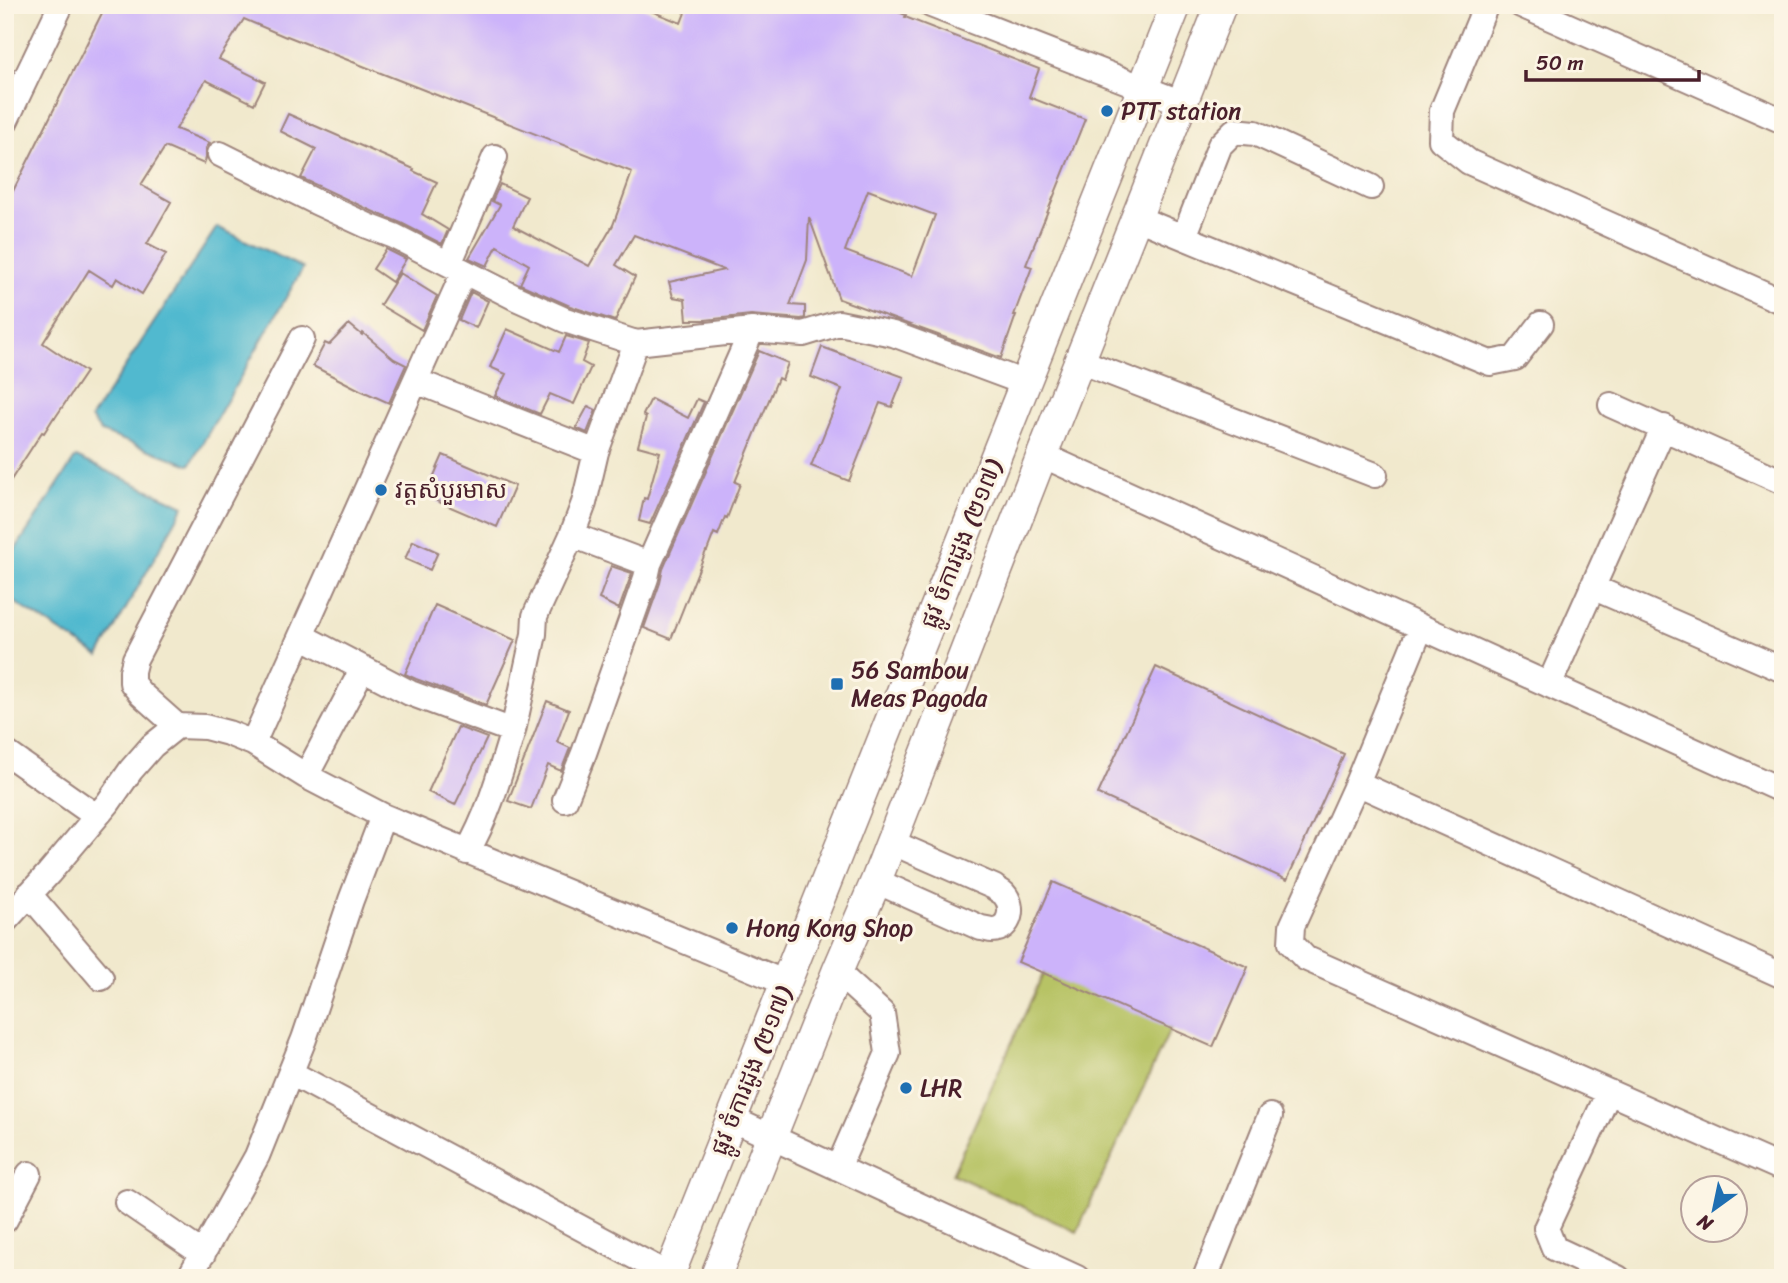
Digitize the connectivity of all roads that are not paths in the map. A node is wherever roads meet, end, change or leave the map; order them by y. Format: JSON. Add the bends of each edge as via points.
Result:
{"nodes":[{"id":1,"x":61,"y":5,"type":"edge"},
{"id":2,"x":931,"y":5,"type":"edge"},
{"id":3,"x":1176,"y":5,"type":"edge"},
{"id":4,"x":1221,"y":5,"type":"edge"},
{"id":5,"x":1486,"y":5,"type":"edge"},
{"id":6,"x":1521,"y":5,"type":"edge"},
{"id":7,"x":1143,"y":87,"type":"junction"},
{"id":8,"x":1182,"y":103,"type":"junction"},
{"id":9,"x":1783,"y":121,"type":"edge"},
{"id":10,"x":5,"y":122,"type":"edge"},
{"id":11,"x":220,"y":154,"type":"dead end"},
{"id":12,"x":495,"y":157,"type":"dead end"},
{"id":13,"x":1371,"y":187,"type":"dead end"},
{"id":14,"x":1137,"y":218,"type":"junction"},
{"id":15,"x":1184,"y":237,"type":"junction"},
{"id":16,"x":457,"y":268,"type":"junction"},
{"id":17,"x":1783,"y":302,"type":"edge"},
{"id":18,"x":1542,"y":324,"type":"dead end"},
{"id":19,"x":752,"y":330,"type":"junction"},
{"id":20,"x":302,"y":339,"type":"dead end"},
{"id":21,"x":636,"y":343,"type":"junction"},
{"id":22,"x":1080,"y":361,"type":"junction"},
{"id":23,"x":416,"y":381,"type":"junction"},
{"id":24,"x":1025,"y":383,"type":"junction"},
{"id":25,"x":1611,"y":405,"type":"dead end"},
{"id":26,"x":1664,"y":427,"type":"junction"},
{"id":27,"x":596,"y":452,"type":"junction"},
{"id":28,"x":1042,"y":455,"type":"junction"},
{"id":29,"x":1375,"y":475,"type":"dead end"},
{"id":30,"x":1783,"y":482,"type":"edge"},
{"id":31,"x":572,"y":535,"type":"junction"},
{"id":32,"x":649,"y":564,"type":"junction"},
{"id":33,"x":1592,"y":587,"type":"junction"},
{"id":34,"x":1421,"y":627,"type":"junction"},
{"id":35,"x":301,"y":636,"type":"junction"},
{"id":36,"x":363,"y":668,"type":"junction"},
{"id":37,"x":1783,"y":670,"type":"edge"},
{"id":38,"x":1549,"y":685,"type":"junction"},
{"id":39,"x":177,"y":726,"type":"junction"},
{"id":40,"x":513,"y":731,"type":"junction"},
{"id":41,"x":253,"y":743,"type":"junction"},
{"id":42,"x":5,"y":752,"type":"edge"},
{"id":43,"x":306,"y":776,"type":"junction"},
{"id":44,"x":1357,"y":783,"type":"junction"},
{"id":45,"x":1783,"y":791,"type":"edge"},
{"id":46,"x":565,"y":800,"type":"dead end"},
{"id":47,"x":96,"y":816,"type":"junction"},
{"id":48,"x":383,"y":816,"type":"junction"},
{"id":49,"x":891,"y":842,"type":"junction"},
{"id":50,"x":467,"y":852,"type":"junction"},
{"id":51,"x":876,"y":881,"type":"junction"},
{"id":52,"x":29,"y":894,"type":"junction"},
{"id":53,"x":5,"y":921,"type":"edge"},
{"id":54,"x":837,"y":972,"type":"junction"},
{"id":55,"x":1783,"y":976,"type":"edge"},
{"id":56,"x":101,"y":978,"type":"dead end"},
{"id":57,"x":786,"y":983,"type":"junction"},
{"id":58,"x":291,"y":1073,"type":"junction"},
{"id":59,"x":1609,"y":1092,"type":"junction"},
{"id":60,"x":1270,"y":1116,"type":"dead end"},
{"id":61,"x":732,"y":1119,"type":"junction"},
{"id":62,"x":771,"y":1137,"type":"junction"},
{"id":63,"x":838,"y":1168,"type":"junction"},
{"id":64,"x":1783,"y":1169,"type":"edge"},
{"id":65,"x":30,"y":1174,"type":"dead end"},
{"id":66,"x":127,"y":1202,"type":"dead end"},
{"id":67,"x":5,"y":1220,"type":"edge"},
{"id":68,"x":202,"y":1254,"type":"junction"},
{"id":69,"x":669,"y":1276,"type":"edge"},
{"id":70,"x":189,"y":1278,"type":"edge"},
{"id":71,"x":715,"y":1278,"type":"edge"},
{"id":72,"x":1077,"y":1278,"type":"edge"},
{"id":73,"x":1205,"y":1278,"type":"edge"},
{"id":74,"x":1618,"y":1278,"type":"edge"}],
"edges":[{"from":1,"to":10,"type":"street"},
{"from":2,"to":7,"type":"street"},
{"from":3,"to":7,"type":"main road","name":"ផ្លូវ ចំការដូង (២១៧)"},
{"from":4,"to":8,"type":"main road","name":"ផ្លូវ ចំការដូង (២១៧)"},
{"from":5,"to":17,"type":"street","via":[[1442,111],[1441,140],[1469,162]]},
{"from":6,"to":9,"type":"street"},
{"from":7,"to":8,"type":"street"},
{"from":7,"to":24,"type":"main road","name":"ផ្លូវ ចំការដូង (២១៧)"},
{"from":8,"to":14,"type":"main road","name":"ផ្លូវ ចំការដូង (២១៧)"},
{"from":11,"to":16,"type":"street"},
{"from":12,"to":16,"type":"street"},
{"from":13,"to":15,"type":"street","via":[[1255,133],[1234,131],[1220,145]]},
{"from":14,"to":15,"type":"street"},
{"from":14,"to":22,"type":"main road","name":"ផ្លូវ ចំការដូង (២១៧)"},
{"from":15,"to":18,"type":"street","via":[[1490,363],[1515,358]]},
{"from":16,"to":21,"type":"street","via":[[565,320]]},
{"from":16,"to":23,"type":"street"},
{"from":19,"to":21,"type":"street"},
{"from":19,"to":24,"type":"street","via":[[803,334],[839,323],[893,334]]},
{"from":19,"to":32,"type":"street"},
{"from":20,"to":39,"type":"street","via":[[135,659],[132,683]]},
{"from":21,"to":27,"type":"street"},
{"from":22,"to":28,"type":"main road","name":"ផ្លូវ ចំការដូង (២១៧)"},
{"from":22,"to":29,"type":"street"},
{"from":23,"to":27,"type":"street"},
{"from":23,"to":35,"type":"street"},
{"from":24,"to":57,"type":"main road","name":"ផ្លូវ ចំការដូង (២១៧)"},
{"from":25,"to":26,"type":"street"},
{"from":26,"to":30,"type":"street"},
{"from":26,"to":33,"type":"street"},
{"from":27,"to":31,"type":"street"},
{"from":28,"to":34,"type":"street"},
{"from":28,"to":49,"type":"main road","name":"ផ្លូវ ចំការដូង (២១៧)"},
{"from":31,"to":32,"type":"street"},
{"from":31,"to":40,"type":"street","via":[[535,616]]},
{"from":32,"to":46,"type":"street"},
{"from":33,"to":37,"type":"street"},
{"from":33,"to":38,"type":"street"},
{"from":34,"to":38,"type":"street"},
{"from":34,"to":44,"type":"street"},
{"from":35,"to":36,"type":"street"},
{"from":35,"to":41,"type":"street"},
{"from":36,"to":40,"type":"street","via":[[411,693]]},
{"from":36,"to":43,"type":"street"},
{"from":38,"to":45,"type":"street"},
{"from":39,"to":41,"type":"street","via":[[205,727]]},
{"from":39,"to":47,"type":"street","via":[[131,769]]},
{"from":40,"to":50,"type":"street","via":[[488,809]]},
{"from":41,"to":43,"type":"street"},
{"from":42,"to":47,"type":"street"},
{"from":43,"to":48,"type":"street"},
{"from":44,"to":55,"type":"street"},
{"from":44,"to":59,"type":"street","via":[[1292,926],[1291,943],[1305,958]]},
{"from":47,"to":52,"type":"street"},
{"from":48,"to":50,"type":"street"},
{"from":48,"to":58,"type":"street"},
{"from":49,"to":51,"type":"main road","name":"ផ្លូវ ចំការដូង (២១៧)"},
{"from":49,"to":51,"type":"street","via":[[994,887],[1004,894],[1010,918],[1003,927],[981,928]]},
{"from":50,"to":57,"type":"street"},
{"from":51,"to":54,"type":"main road","name":"ផ្លូវ ចំការដូង (២១៧)"},
{"from":52,"to":53,"type":"street"},
{"from":52,"to":56,"type":"street"},
{"from":54,"to":62,"type":"main road","name":"ផ្លូវ ចំការដូង (២១៧)"},
{"from":54,"to":63,"type":"street","via":[[882,1013],[888,1053]]},
{"from":57,"to":61,"type":"main road","name":"ផ្លូវ ចំការដូង (២១៧)"},
{"from":58,"to":68,"type":"street","via":[[257,1156]]},
{"from":58,"to":69,"type":"street"},
{"from":59,"to":64,"type":"street"},
{"from":59,"to":74,"type":"street","via":[[1546,1228],[1554,1248]]},
{"from":60,"to":73,"type":"street"},
{"from":61,"to":62,"type":"street"},
{"from":61,"to":69,"type":"main road","name":"ផ្លូវ ចំការដូង (២១៧)"},
{"from":62,"to":63,"type":"street"},
{"from":62,"to":71,"type":"main road","name":"ផ្លូវ ចំការដូង (២១៧)"},
{"from":63,"to":72,"type":"street"},
{"from":65,"to":67,"type":"street"},
{"from":66,"to":68,"type":"street"},
{"from":68,"to":70,"type":"street"}]}
